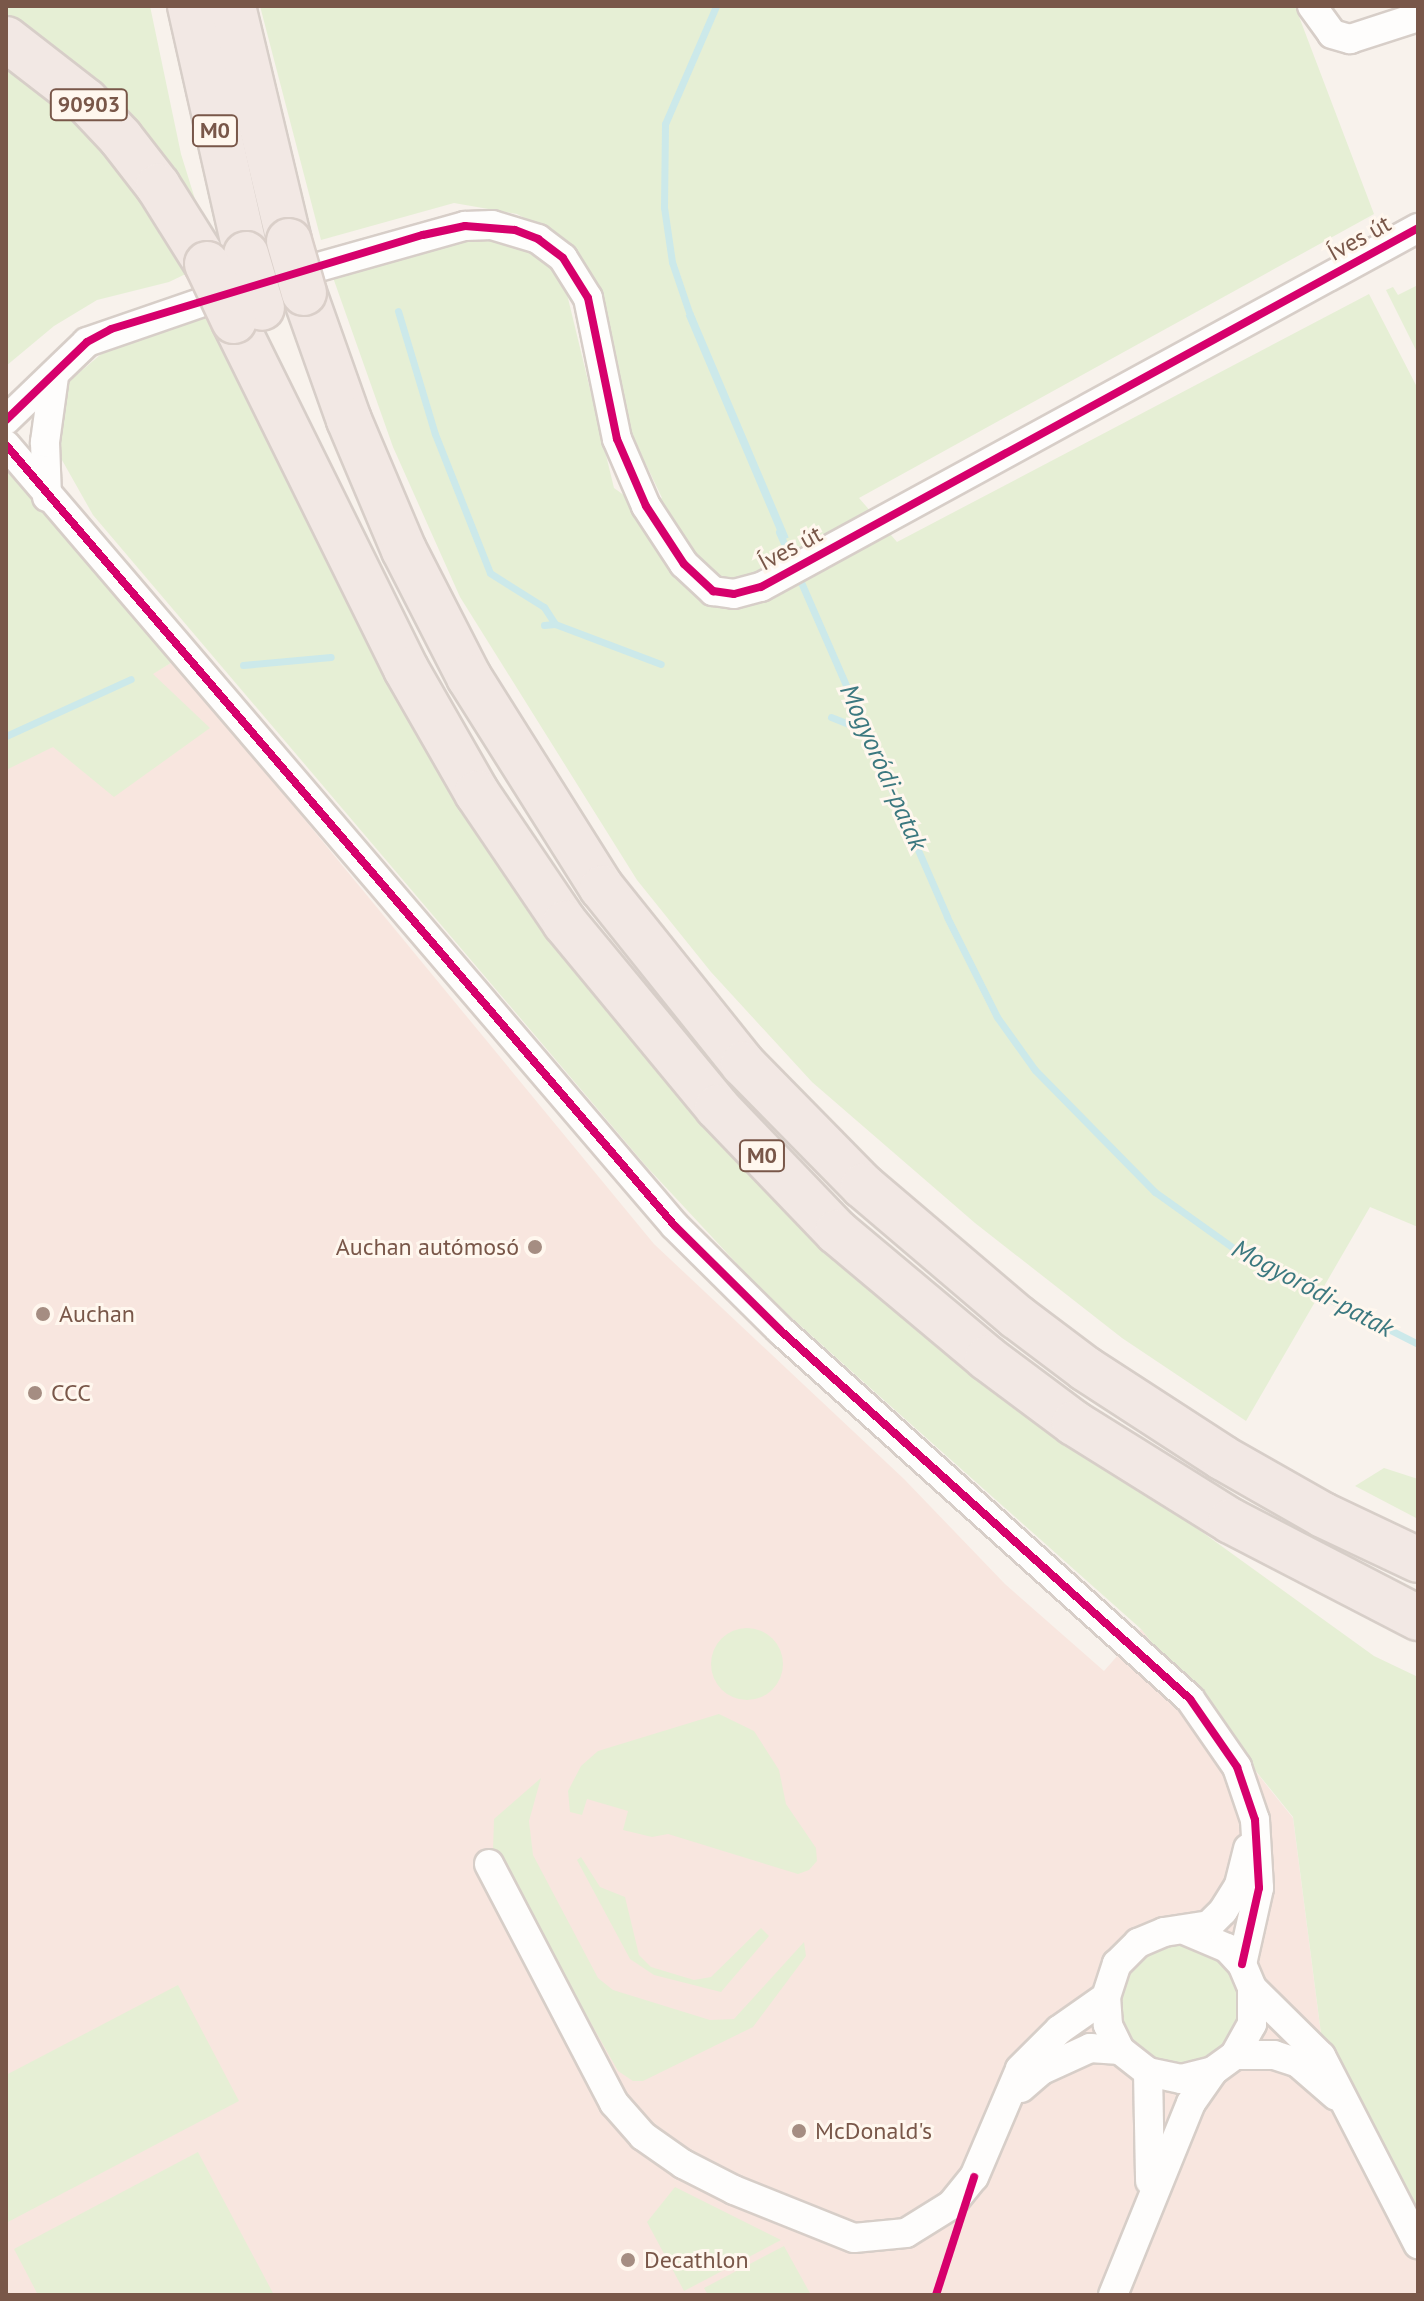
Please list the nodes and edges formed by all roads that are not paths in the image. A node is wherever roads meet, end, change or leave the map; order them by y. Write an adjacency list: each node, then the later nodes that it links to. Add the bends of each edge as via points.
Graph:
1 (190, 6): 7 (highway, M0)
2 (233, 6): 12 (highway, M0, bridge, via 304,293 398,537 476,689 602,888 743,1064 863,1186 1075,1360 1223,1458 1323,1515)
3 (1312, 6): 4 (street, via 1332,34 1350,39)
4 (1418, 17)
5 (6, 39): 7 (highway, 90903, via 86,101)
6 (1418, 228): 8 (street, Íves út, via 761,587 734,594 713,591 684,564 646,506 617,439 588,298 563,258 538,239 492,225 465,226 338,261 111,329 87,342)
7 (226, 259): 13 (highway, M0, bridge, via 320,487 406,669 477,793 600,967 786,1181 899,1286 1074,1423 1231,1521)
8 (54, 376): 9 (street, Íves út); 11 (street, via 45,442)
9 (6, 420)
10 (6, 445): 11 (street)
11 (47, 497): 14 (street, via 675,1226 780,1330 1190,1699 1237,1767)
12 (1418, 1560)
13 (1418, 1618)
14 (1255, 1820): 16 (street, via 1231,1898 1209,1925); 17 (street, via 1259,1888)
15 (489, 1864): 22 (street, via 614,2103 643,2136 683,2164 854,2238 906,2233 951,2205 974,2177)
16 (1187, 1931): 17 (street, via 1218,1942); 18 (street, via 1164,1932 1138,1943 1117,1964)
17 (1247, 1976): 20 (street, via 1252,2024); 23 (street, via 1321,2056)
18 (1106, 1997): 19 (street, via 1108,2025); 22 (street, via 1059,2030 1020,2069)
19 (1120, 2050): 21 (street); 22 (street, via 1090,2048 1042,2070)
20 (1224, 2063): 21 (street, via 1181,2079); 23 (street, via 1274,2055 1298,2063); 24 (street, via 1191,2103)
21 (1148, 2072): 24 (street, via 1153,2131)
22 (1006, 2102)
23 (1354, 2112): 25 (street)
24 (1149, 2206): 26 (street)
25 (1418, 2244)
26 (1113, 2295)

